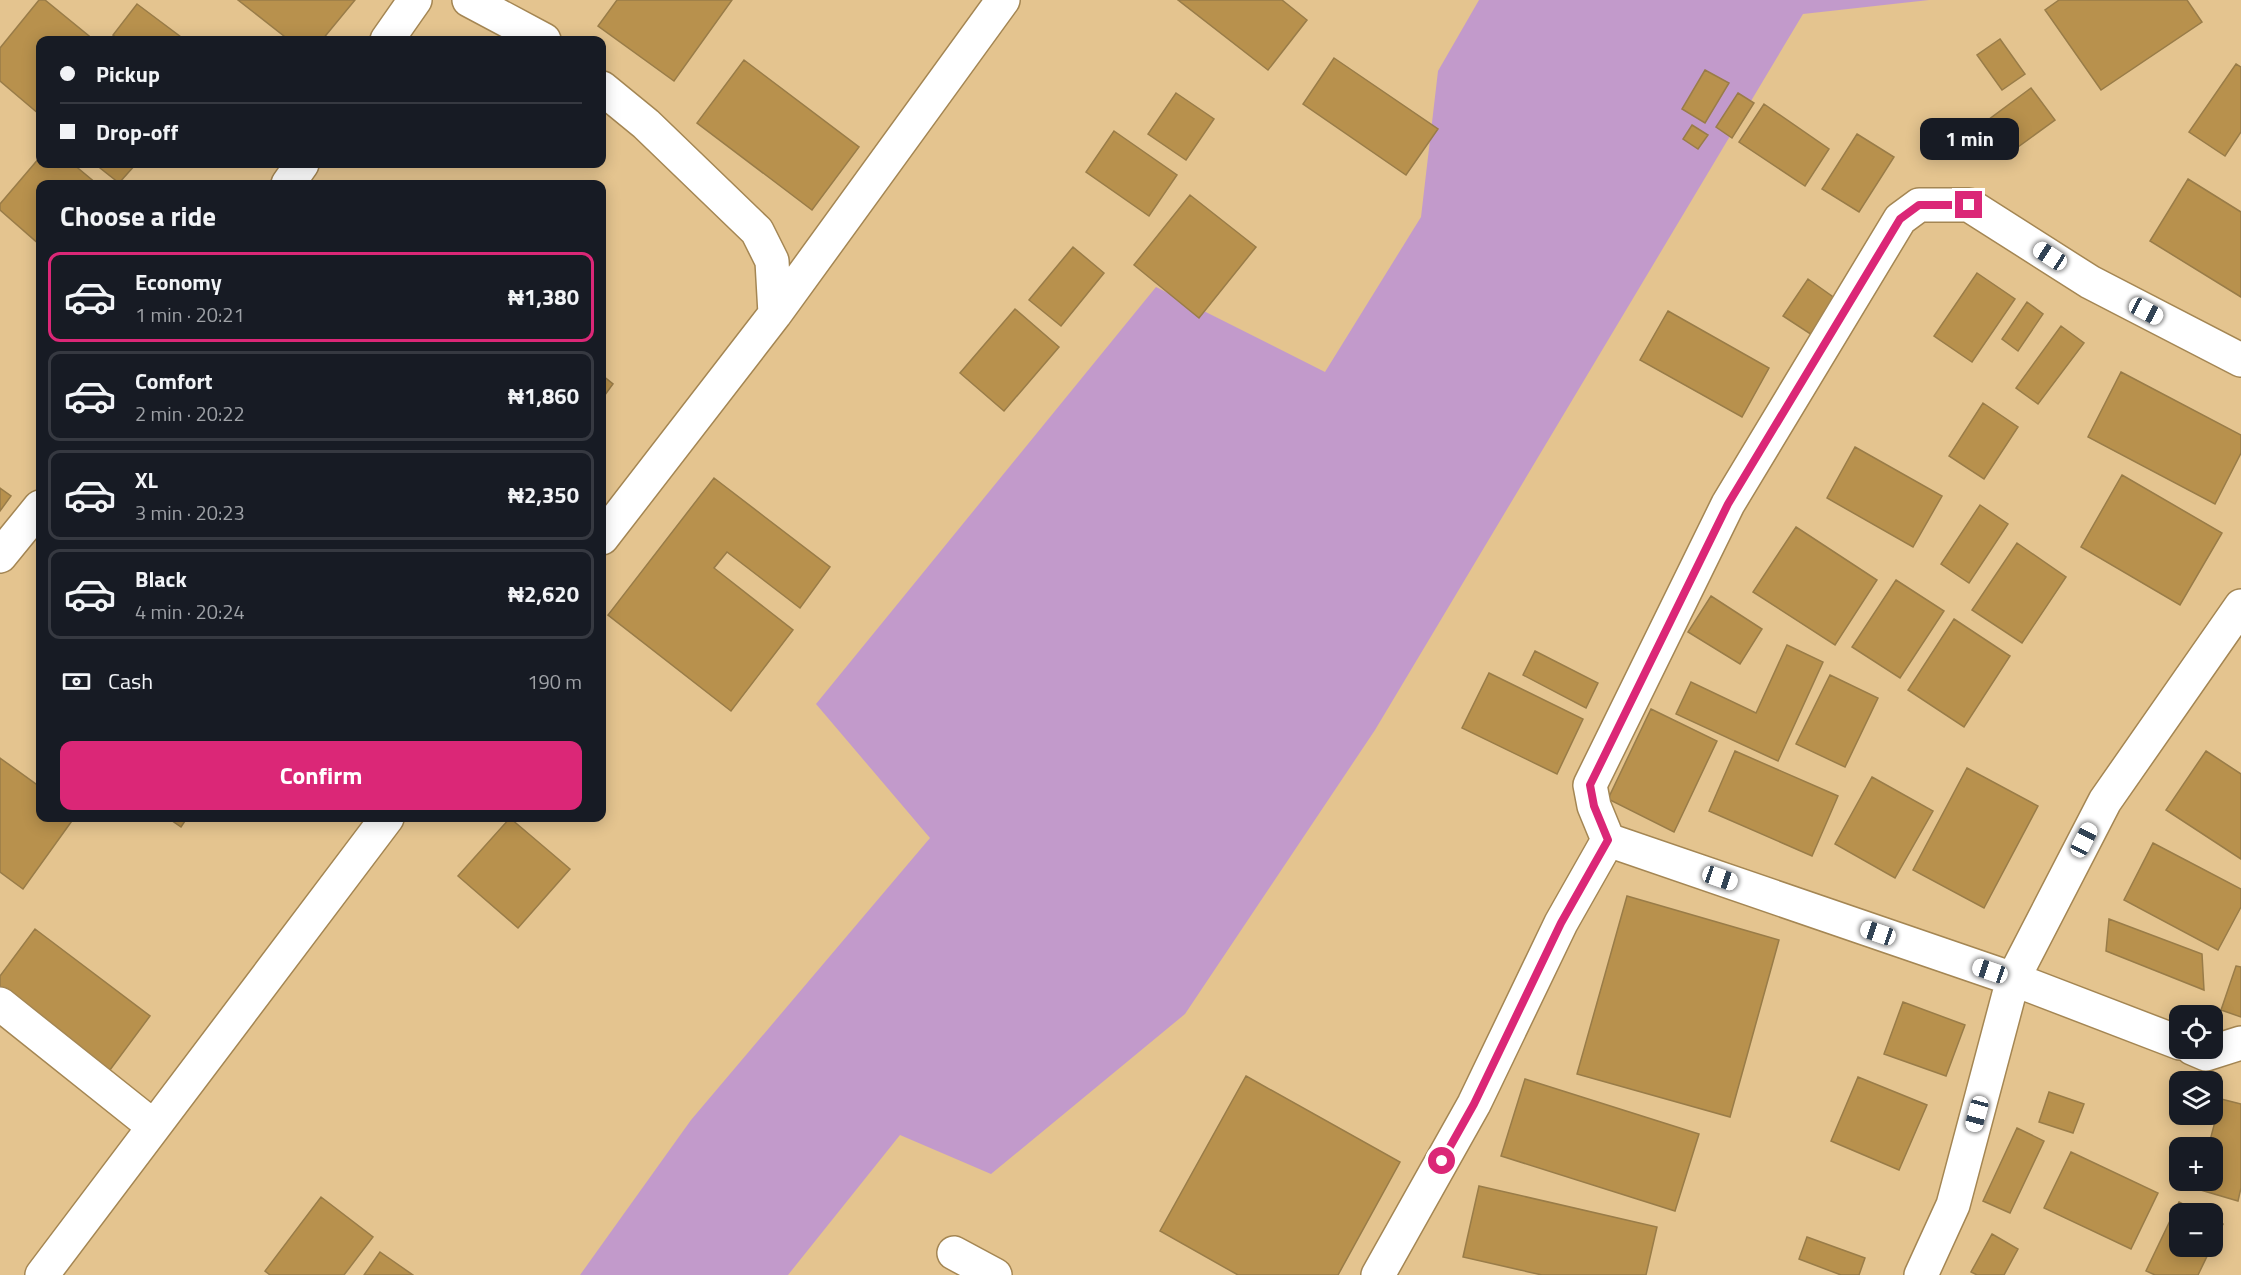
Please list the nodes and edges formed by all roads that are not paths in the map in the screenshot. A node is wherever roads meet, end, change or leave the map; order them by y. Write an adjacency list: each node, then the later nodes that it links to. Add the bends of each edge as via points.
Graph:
1 (415, 0): 4 (street)
2 (469, 0): 5 (street)
3 (1003, 0): 7 (street)
4 (390, 36)
5 (536, 36)
6 (606, 91): 7 (street, via 646,124 757,231 772,261)
7 (775, 314): 10 (street)
8 (2241, 360): 14 (street, via 2090,282 1969,205 1919,205 1900,219 1728,504 1590,785)
9 (36, 512): 11 (street)
10 (606, 533)
11 (0, 556)
12 (2241, 606): 15 (street, via 2105,801)
13 (384, 822): 20 (street)
14 (1608, 840): 15 (street); 24 (street, via 1561,923 1474,1104)
15 (2013, 979): 17 (street); 25 (street, via 1953,1205)
16 (0, 1004): 20 (street)
17 (2169, 1039)
18 (2241, 1042): 19 (street)
19 (2223, 1048)
20 (153, 1126): 22 (street)
21 (954, 1253): 23 (street)
22 (42, 1275)
23 (995, 1275)
24 (1378, 1275)
25 (1921, 1275)

